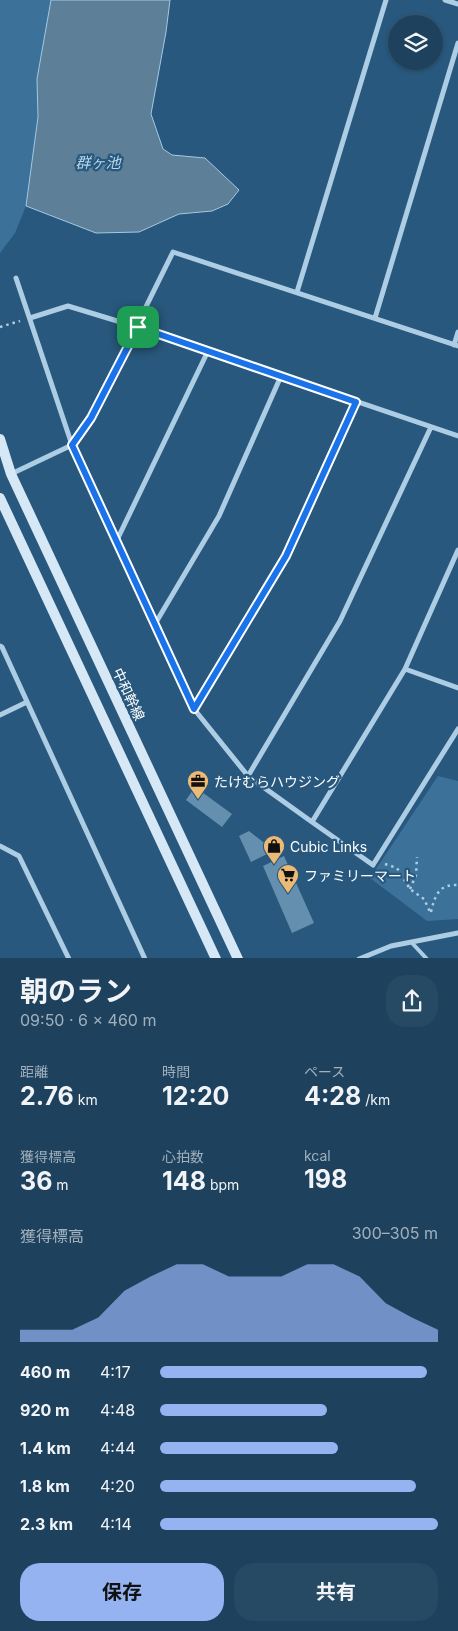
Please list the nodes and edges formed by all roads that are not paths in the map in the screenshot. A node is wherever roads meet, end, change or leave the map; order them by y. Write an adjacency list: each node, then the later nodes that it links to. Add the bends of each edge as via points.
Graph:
1 (386, 0): 6 (street)
2 (445, 0): 3 (street)
3 (458, 4)
4 (458, 43): 8 (street)
5 (16, 278): 7 (street)
6 (297, 292): 8 (street); 9 (street, via 173,252)
7 (30, 318): 9 (street, via 68,306); 18 (street)
8 (375, 318): 11 (street)
9 (138, 327): 12 (street); 18 (street, via 91,418)
10 (458, 332): 11 (street)
11 (456, 346)
12 (208, 351): 13 (street); 21 (street)
13 (281, 376): 14 (street); 23 (street, via 219,516)
14 (356, 402): 15 (street); 28 (street, via 286,556)
15 (431, 427): 16 (street); 31 (street, via 340,621)
16 (458, 436)
17 (0, 439): 19 (main road, 中和幹線)
18 (72, 445): 19 (street); 21 (street)
19 (11, 474): 39 (main road, 中和幹線)
20 (0, 498): 38 (main road)
21 (117, 540): 23 (street)
22 (458, 550): 25 (street)
23 (155, 624): 28 (street)
24 (0, 646): 27 (street)
25 (405, 668): 26 (street); 32 (street)
26 (458, 688)
27 (27, 702): 29 (street); 37 (street)
28 (194, 709): 31 (street)
29 (0, 714)
30 (458, 729): 32 (street, via 373,865)
31 (248, 776): 32 (street)
32 (312, 822)
33 (0, 846): 36 (street, via 19,856)
34 (458, 933): 35 (street)
35 (412, 943): 40 (street, via 391,946); 41 (lane)
36 (69, 958)
37 (145, 958)
38 (216, 958)
39 (238, 958)
40 (359, 958)
41 (427, 958)

